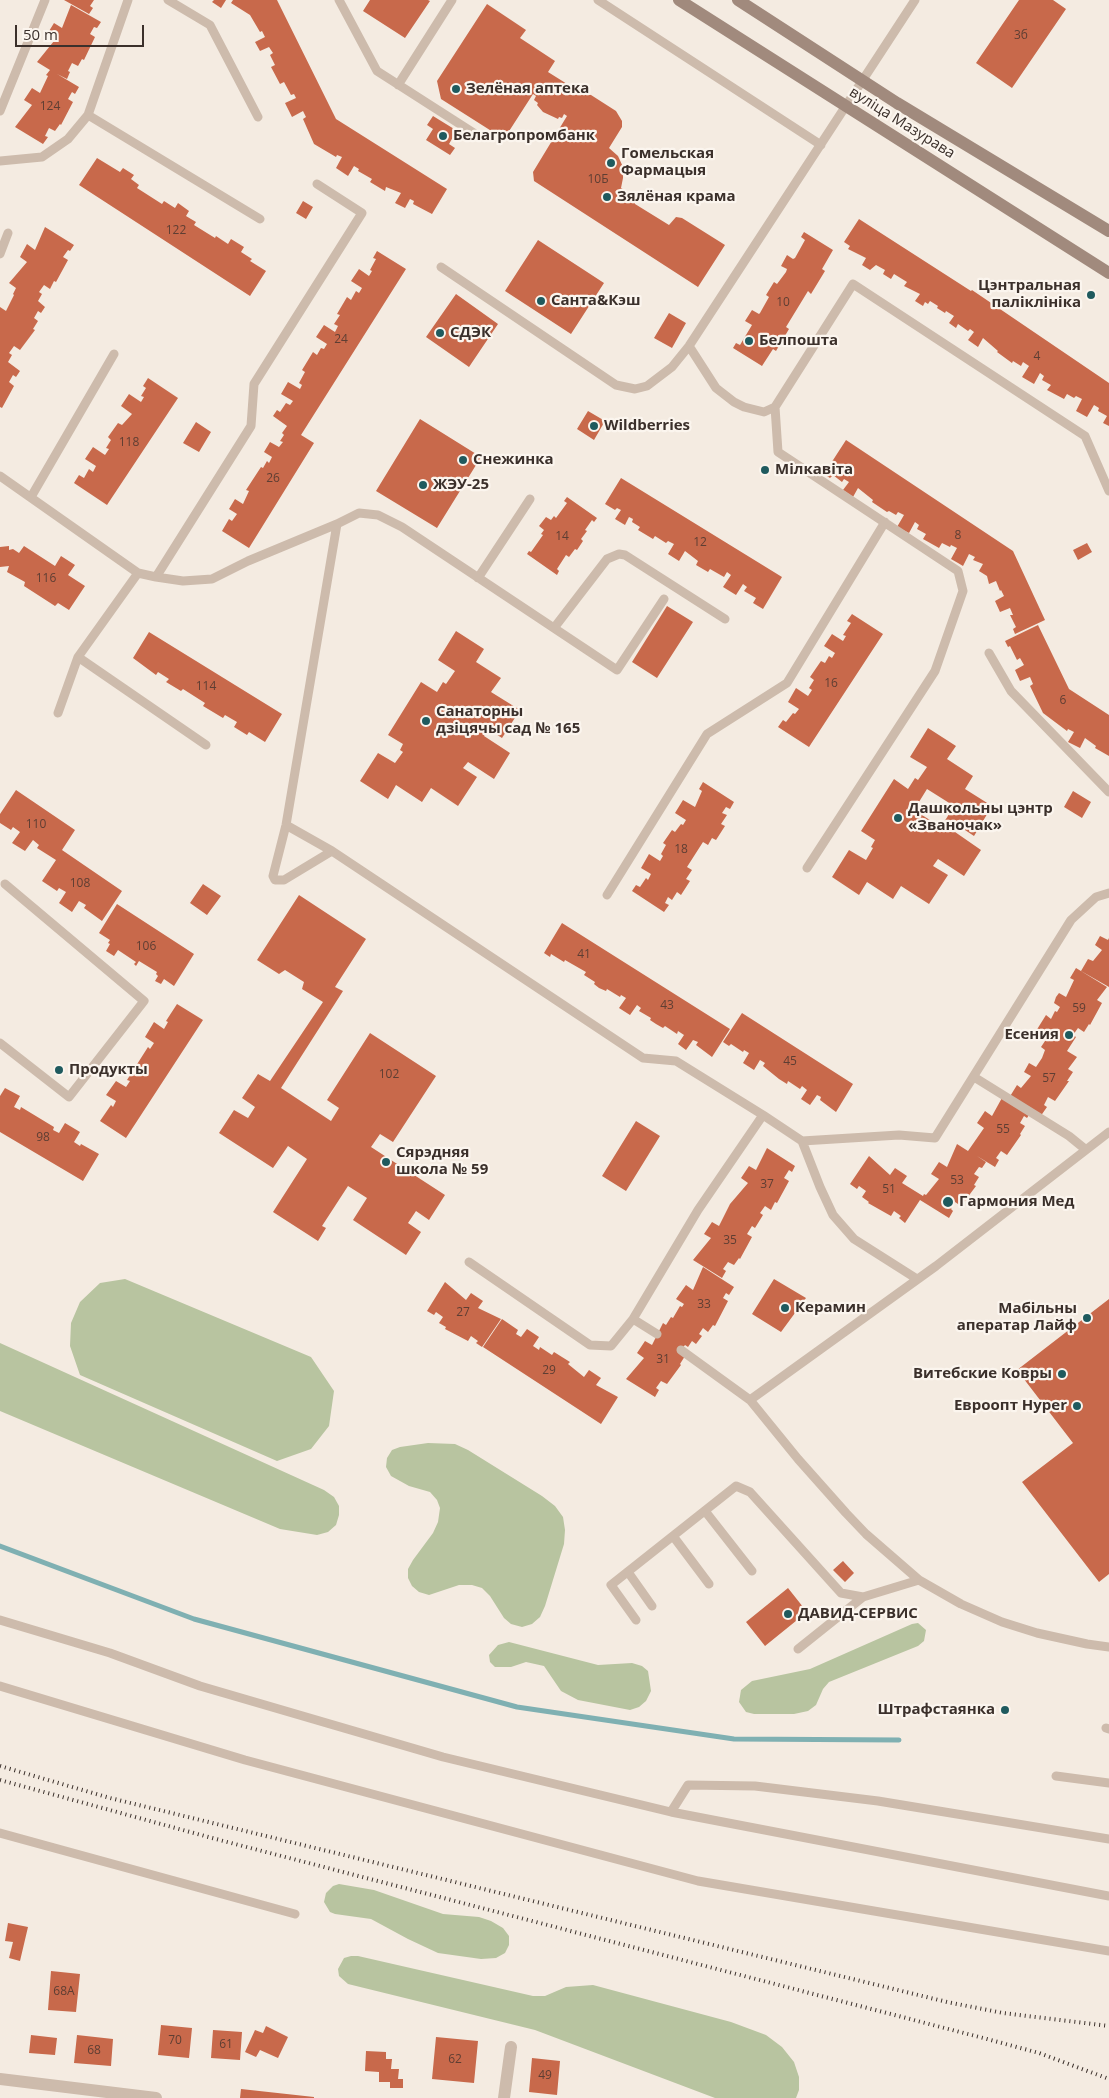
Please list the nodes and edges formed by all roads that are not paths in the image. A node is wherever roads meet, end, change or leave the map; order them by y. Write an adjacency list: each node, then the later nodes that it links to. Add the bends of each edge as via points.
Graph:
1 (45, 0): 13 (lane)
2 (128, 0): 14 (lane)
3 (168, 0): 15 (lane, via 210,25)
4 (339, 0): 11 (lane, via 377,71)
5 (452, 0): 11 (lane)
6 (598, 0): 17 (lane)
7 (678, 0): 12 (main road, вуліца Мазурава)
8 (738, 0): 10 (main road, вуліца Мазурава)
9 (915, 0): 10 (lane)
10 (863, 81): 12 (lane); 21 (main road, вуліца Мазурава)
11 (398, 85): 16 (lane)
12 (846, 107): 17 (lane); 25 (main road, вуліца Мазурава)
13 (0, 111)
14 (88, 115): 18 (lane, via 68,139 42,157); 20 (lane)
15 (258, 117)
16 (480, 138)
17 (821, 145): 26 (lane)
18 (0, 161)
19 (317, 184): 36 (lane, via 362,213 254,384 251,426)
20 (260, 219)
21 (1109, 232)
22 (8, 233): 23 (lane)
23 (0, 254)
24 (441, 267): 26 (lane, via 624,388 647,386 678,361)
25 (1109, 273)
26 (689, 346): 28 (lane, via 716,388 734,402 764,412)
27 (114, 354): 31 (lane)
28 (775, 408): 30 (lane, via 853,284 1085,436); 33 (lane, via 778,452)
29 (0, 476): 31 (lane)
30 (1109, 491)
31 (32, 497): 35 (lane)
32 (530, 500): 37 (lane)
33 (885, 522): 48 (lane, via 958,571 963,591 934,671); 51 (lane, via 787,684 707,734)
34 (338, 524): 36 (lane, via 212,579); 37 (lane, via 359,512 378,515 402,527); 46 (lane)
35 (138, 573): 36 (lane); 42 (lane)
36 (156, 578)
37 (478, 578): 40 (lane)
38 (664, 598): 40 (lane, via 618,670)
39 (725, 619): 40 (lane, via 619,554 607,559)
40 (554, 628)
41 (989, 653): 45 (lane, via 1010,691)
42 (78, 656): 43 (lane); 44 (lane)
43 (58, 712)
44 (206, 745)
45 (1109, 792)
46 (286, 825): 47 (lane); 47 (lane, via 273,871 275,880 284,880)
47 (332, 850): 54 (lane, via 643,1058 676,1061)
48 (807, 868)
49 (5, 884): 52 (lane, via 144,1001 69,1097)
50 (1109, 893): 53 (lane, via 1096,897 1071,920)
51 (607, 895)
52 (0, 1043)
53 (974, 1077): 56 (lane, via 935,1138 898,1135); 57 (lane)
54 (764, 1115): 56 (lane); 60 (lane, via 698,1210)
55 (1109, 1132): 57 (lane)
56 (802, 1141): 59 (lane, via 833,1215 854,1239)
57 (1085, 1149): 59 (lane)
58 (470, 1262): 60 (lane, via 590,1345 611,1346)
59 (916, 1279): 63 (lane)
60 (633, 1319): 61 (lane)
61 (657, 1334)
62 (681, 1350): 63 (lane)
63 (750, 1400): 68 (lane, via 846,1513)
64 (704, 1511): 65 (lane); 66 (lane); 70 (lane, via 736,1486 750,1492 841,1593)
65 (673, 1536): 67 (lane); 69 (lane)
66 (752, 1571)
67 (628, 1572): 71 (lane); 73 (lane, via 611,1584)
68 (919, 1580): 70 (lane); 74 (lane, via 1002,1622 1045,1635)
69 (709, 1584)
70 (863, 1597): 75 (lane)
71 (652, 1606)
72 (0, 1620): 79 (lane, via 110,1653 200,1686 434,1754)
73 (636, 1620)
74 (1109, 1647)
75 (798, 1649)
76 (0, 1686): 84 (lane, via 245,1760 698,1881)
77 (1056, 1776): 78 (lane)
78 (1109, 1783)
79 (670, 1812): 81 (lane, via 688,1785 755,1786 878,1801); 82 (lane)
80 (0, 1833): 83 (lane)
81 (1109, 1839)
82 (1109, 1896)
83 (295, 1914)
84 (1109, 1951)
85 (510, 2047): 88 (street)
86 (0, 2079): 87 (street)
87 (156, 2098)
88 (504, 2098)

